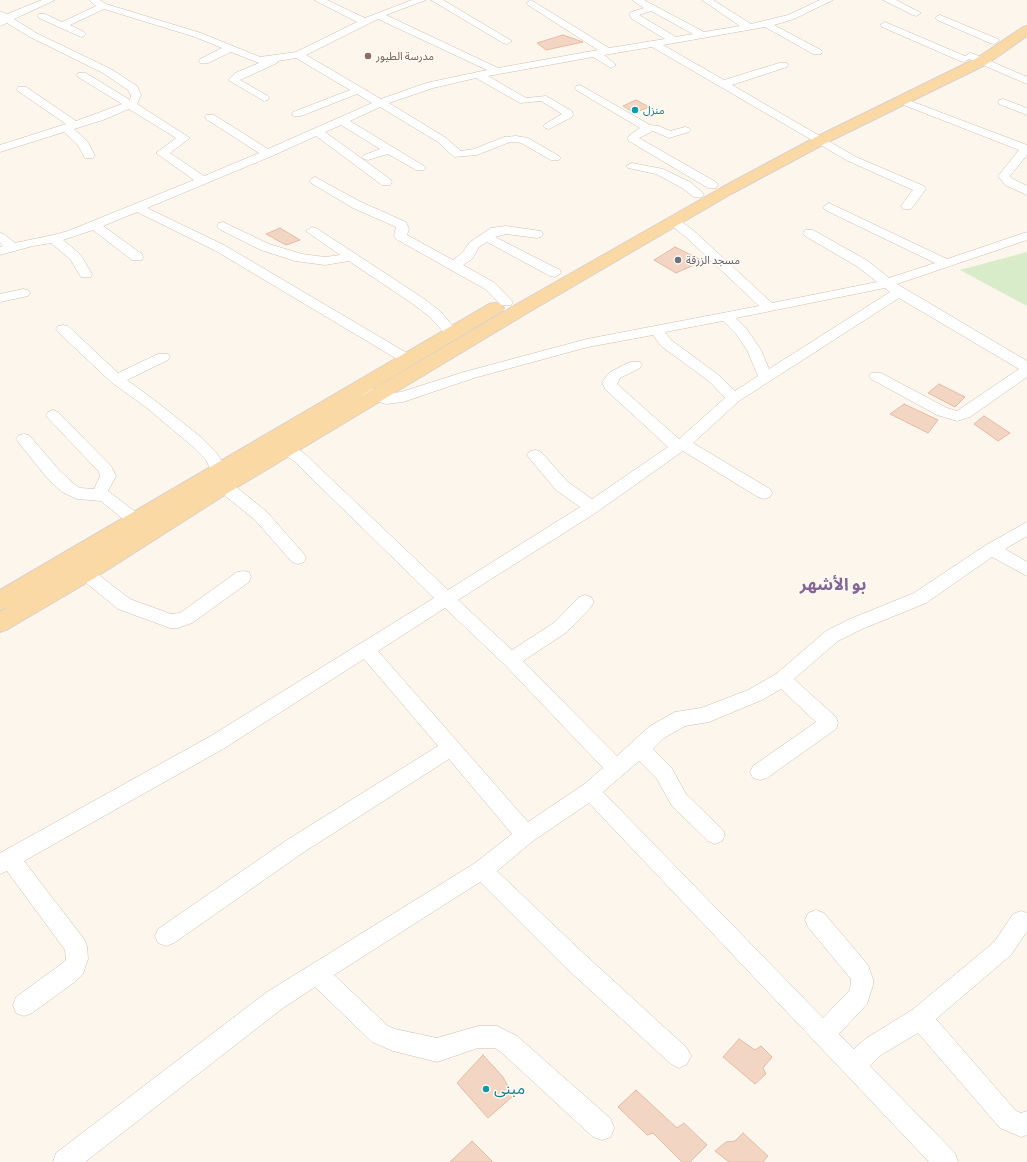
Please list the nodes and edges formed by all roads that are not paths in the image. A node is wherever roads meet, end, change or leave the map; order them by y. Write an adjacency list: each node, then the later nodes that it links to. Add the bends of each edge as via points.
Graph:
1 (50, 0): 17 (street)
2 (94, 0): 12 (street)
3 (319, 0): 20 (street)
4 (421, 0): 15 (street)
5 (436, 0): 29 (street)
6 (543, 0): 11 (street)
7 (637, 0): 13 (street)
8 (707, 0): 24 (street)
9 (824, 0): 21 (street, via 791,17)
10 (888, 0): 14 (street)
11 (528, 2): 33 (street)
12 (103, 6): 22 (street); 32 (street, via 179,29)
13 (652, 8): 26 (street); 28 (street, via 634,14 635,17)
14 (916, 13)
15 (378, 15): 20 (street); 42 (street)
16 (42, 16): 22 (street)
17 (3, 18): 54 (street, via 133,88 136,100)
18 (940, 18): 30 (street)
19 (1027, 18): 30 (main road)
20 (364, 21): 36 (street)
21 (766, 24): 24 (street); 34 (street)
22 (63, 25): 25 (street)
23 (885, 25): 38 (street)
24 (749, 27): 26 (street)
25 (81, 34)
26 (702, 35): 28 (street)
27 (1025, 35): 38 (main road)
28 (675, 40): 31 (street)
29 (507, 41)
30 (994, 41): 38 (main road)
31 (654, 44): 33 (street); 46 (street)
32 (229, 48): 37 (street, via 259,60); 39 (street)
33 (608, 52): 35 (street)
34 (817, 52)
35 (595, 54): 40 (street); 42 (street)
36 (298, 55): 37 (street); 49 (street)
37 (284, 57): 50 (street, via 239,75 233,80)
38 (972, 58): 45 (street); 51 (main road); 64 (main road)
39 (204, 61)
40 (611, 65)
41 (783, 65): 46 (street)
42 (497, 71): 44 (street)
43 (82, 75): 54 (street)
44 (478, 75): 53 (street, via 430,84); 60 (street, via 524,101 542,98 568,112 568,115)
45 (1027, 80)
46 (723, 84): 64 (street)
47 (580, 88): 61 (street, via 627,118)
48 (22, 89): 59 (street)
49 (358, 90): 53 (street); 56 (street)
50 (264, 98)
51 (900, 100): 64 (main road); 65 (street)
52 (1002, 102): 55 (street)
53 (380, 103): 58 (street); 71 (street, via 442,140 458,154 477,152 508,139 516,139 524,140)
54 (132, 104): 59 (street); 74 (street, via 184,138 162,153)
55 (1027, 112)
56 (297, 114)
57 (210, 117): 68 (street)
58 (341, 120): 63 (street); 67 (street)
59 (71, 126): 66 (street); 69 (street)
60 (549, 126)
61 (648, 128): 62 (street, via 655,128 669,135); 77 (street, via 633,139)
62 (686, 130)
63 (317, 131): 68 (street); 76 (street)
64 (815, 137): 77 (main road); 80 (street, via 852,159 920,189); 83 (main road)
65 (1026, 148): 78 (street, via 1004,176 1009,182)
66 (0, 149)
67 (390, 149): 70 (street); 73 (street)
68 (268, 154): 74 (street)
69 (89, 156)
70 (368, 157)
71 (555, 158)
72 (632, 166): 79 (street, via 660,170)
73 (420, 168)
74 (203, 181): 82 (street)
75 (315, 181): 97 (street, via 402,225 400,236)
76 (386, 182)
77 (712, 185): 79 (main road)
78 (1027, 191)
79 (698, 194): 98 (main road)
80 (907, 206)
81 (829, 207): 96 (street)
82 (138, 208): 84 (street); 110 (street, via 220,248)
83 (673, 221): 104 (street); 116 (main road)
84 (94, 225): 92 (street); 95 (street)
85 (223, 226): 94 (street, via 265,247 300,258 325,261)
86 (312, 231): 94 (street)
87 (809, 233): 100 (street, via 863,264)
88 (536, 234): 91 (street, via 506,230 495,231)
89 (1027, 236): 96 (street)
90 (0, 237): 93 (street)
91 (486, 237): 97 (street, via 474,245 467,256); 98 (street)
92 (54, 239): 93 (street); 99 (street, via 75,257)
93 (6, 249)
94 (350, 256): 108 (street, via 418,301 435,314)
95 (137, 257)
96 (946, 263): 100 (street)
97 (455, 265): 103 (street, via 490,286)
98 (555, 273): 103 (main road)
99 (86, 274)
100 (893, 287): 104 (street); 112 (street); 114 (street)
101 (23, 293): 102 (street)
102 (0, 298)
103 (506, 302): 108 (main road)
104 (769, 308): 105 (street)
105 (726, 316): 107 (street); 114 (street, via 741,331 754,350)
106 (63, 329): 115 (street)
107 (656, 329): 116 (street, via 548,352 403,397 386,399); 117 (street, via 666,343 715,379)
108 (451, 332): 110 (main road)
109 (163, 357): 115 (street)
110 (407, 358): 116 (main road)
111 (635, 365): 120 (street, via 615,375 609,382 610,386)
112 (1027, 368): 113 (street, via 964,414 957,416 942,412)
113 (876, 376)
114 (766, 377): 117 (street)
115 (116, 379): 123 (street, via 197,442 212,457)
116 (367, 391): 121 (main road); 123 (main road)
117 (734, 398): 120 (street)
118 (54, 415): 125 (street, via 106,470 108,476)
119 (24, 439): 125 (street, via 68,488 77,493)
120 (680, 446): 124 (street); 126 (street)
121 (286, 448): 123 (main road); 134 (street, via 300,458 320,480)
122 (535, 455): 126 (street, via 562,486)
123 (221, 478): 127 (main road); 130 (street, via 261,516); 132 (main road)
124 (764, 493)
125 (99, 494): 127 (street, via 110,499)
126 (592, 507): 134 (street)
127 (135, 520): 135 (main road)
128 (1027, 528): 129 (street)
129 (992, 549): 131 (street); 140 (street, via 920,598 832,636)
130 (298, 558)
131 (1027, 570)
132 (85, 573): 133 (street, via 124,604 170,621 186,618); 137 (main road)
133 (243, 577)
134 (446, 598): 138 (street); 139 (street)
135 (0, 601)
136 (585, 602): 139 (street, via 561,627)
137 (0, 623)
138 (366, 649): 141 (street); 148 (street, via 216,743)
139 (511, 660): 143 (street)
140 (782, 679): 142 (street, via 731,706 702,716 682,718 657,732); 144 (street, via 830,723)
141 (450, 748): 146 (street); 152 (street, via 297,845)
142 (640, 750): 143 (street); 147 (street, via 664,773 679,800)
143 (616, 768): 145 (street)
144 (760, 772)
145 (590, 791): 146 (street); 156 (street)
146 (526, 835): 149 (street)
147 (715, 835)
148 (5, 861): 154 (street, via 76,946 75,966)
149 (482, 870): 153 (street); 157 (street)
150 (816, 920): 156 (street, via 860,973 862,979 859,996)
151 (1021, 921): 155 (street, via 995,956)
152 (166, 936)
153 (317, 974): 160 (street, via 380,1034 393,1040 437,1050 478,1037 497,1037 509,1044); 161 (street, via 274,1000)
154 (24, 1005)
155 (920, 1018): 158 (street, via 873,1047); 159 (street, via 1008,1120 1021,1125)
156 (824, 1033): 158 (street)
157 (679, 1056)
158 (854, 1065): 162 (street)
159 (1027, 1122)
160 (602, 1128)
161 (65, 1162)
162 (946, 1162)

